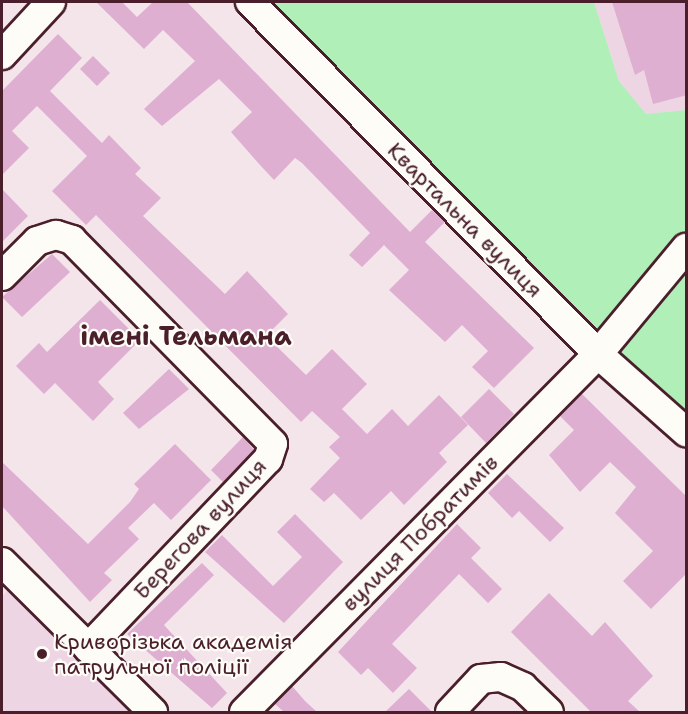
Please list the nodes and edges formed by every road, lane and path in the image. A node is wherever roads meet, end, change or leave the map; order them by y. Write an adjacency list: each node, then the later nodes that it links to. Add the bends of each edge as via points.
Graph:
1 (51, 2): 3 (street)
2 (250, 2): 6 (street, Квартальна вулиця)
3 (2, 55)
4 (687, 248): 6 (street, вулиця Побратимів)
5 (2, 276): 9 (street, Берегова вулиця, via 37,241 56,234 72,240 273,444 268,459)
6 (598, 354): 7 (street, Квартальна вулиця); 11 (street, вулиця Побратимів)
7 (687, 432)
8 (2, 562): 9 (street)
9 (88, 648): 10 (street)
10 (153, 712)
11 (244, 712)
12 (450, 712): 13 (street, via 481,680 501,677 523,687)
13 (549, 712)

